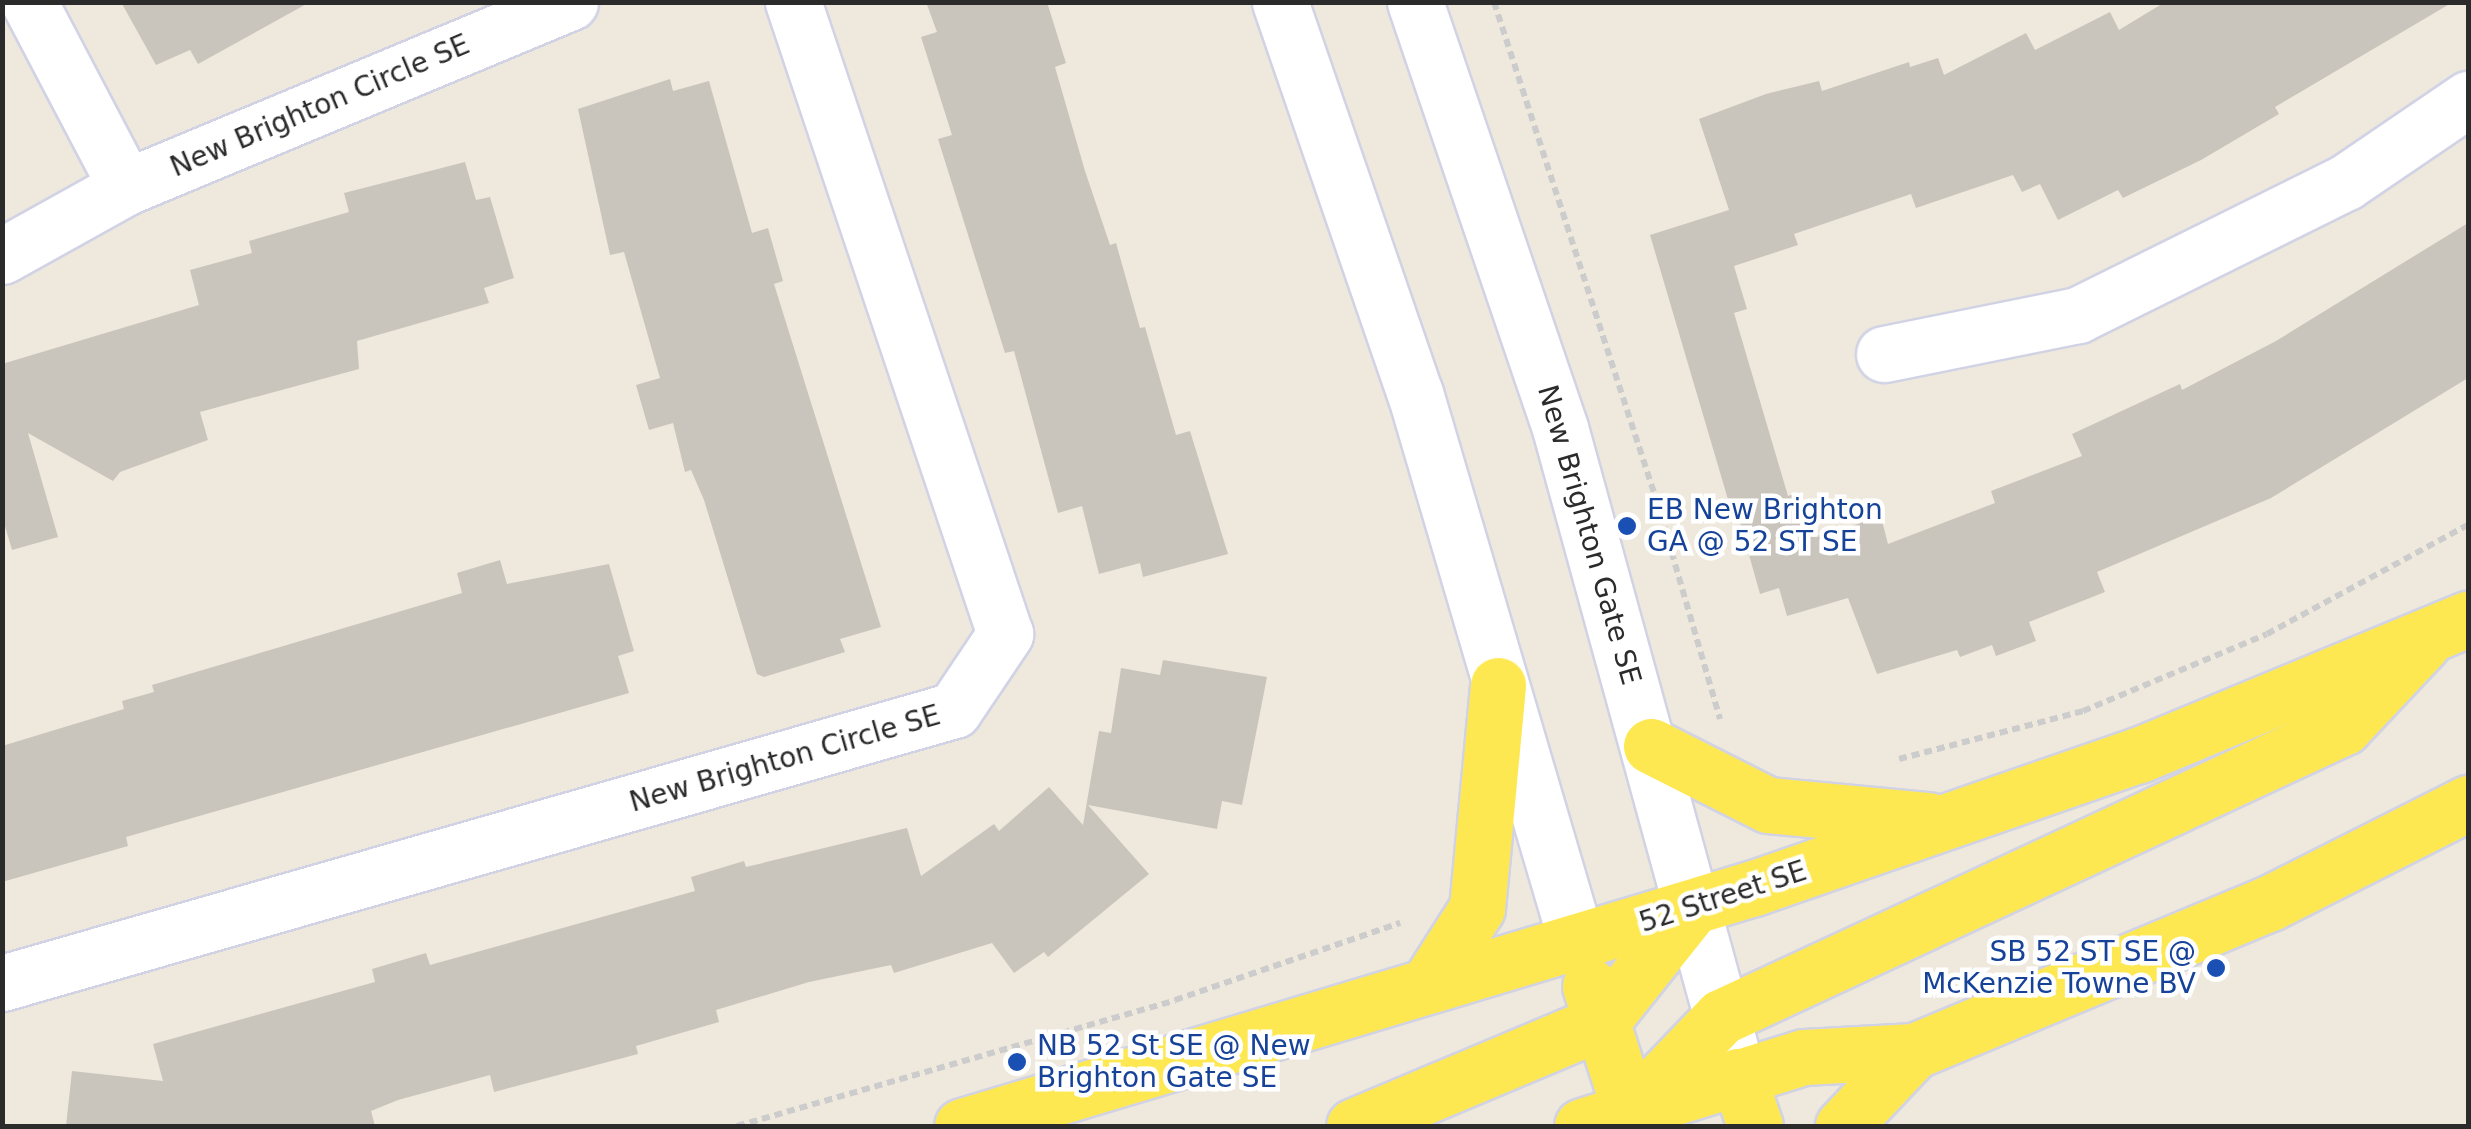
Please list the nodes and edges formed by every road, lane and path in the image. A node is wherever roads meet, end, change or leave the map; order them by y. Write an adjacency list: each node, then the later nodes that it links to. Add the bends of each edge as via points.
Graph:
1 (29, 2): 8 (street)
2 (570, 2): 8 (street, New Brighton Circle SE)
3 (794, 2): 22 (street, New Brighton Circle SE, via 1006,634 954,710)
4 (1280, 2): 13 (street, via 1415,393)
5 (1415, 2): 15 (street, New Brighton Gate SE, via 1560,428)
6 (1494, 2): 14 (path, via 1657,502)
7 (2468, 99): 10 (street, via 2346,182 2078,315)
8 (126, 187): 9 (street, New Brighton Circle SE)
9 (2, 256)
10 (1884, 354)
11 (2468, 524): 16 (path, via 2267,634 2083,711)
12 (2452, 625): 18 (main road, 52 Street SE, via 2139,755); 24 (main road, via 2344,727)
13 (1498, 685): 21 (street); 23 (main road, via 1478,908)
14 (1724, 732)
15 (1651, 746): 18 (main road, via 1768,805); 19 (street, New Brighton Gate SE)
16 (1885, 763)
17 (2468, 803): 26 (main road, via 2270,904)
18 (1950, 822): 19 (main road, 52 Street SE)
19 (1691, 909): 21 (main road, 52 Street SE); 24 (street, New Brighton Gate SE); 25 (main road)
20 (1411, 919): 29 (path, via 1175,1000)
21 (1577, 944): 23 (main road, 52 Street SE); 25 (main road)
22 (2, 983)
23 (1428, 986): 30 (main road, 52 Street SE)
24 (1721, 1016): 27 (street, New Brighton Gate SE); 28 (main road)
25 (1601, 1022): 28 (main road); 31 (main road)
26 (1914, 1051): 27 (main road, via 1804,1057); 32 (main road)
27 (1746, 1101): 28 (main road)
28 (1616, 1122)
29 (737, 1126)
30 (962, 1126)
31 (1354, 1126)
32 (1842, 1126)

